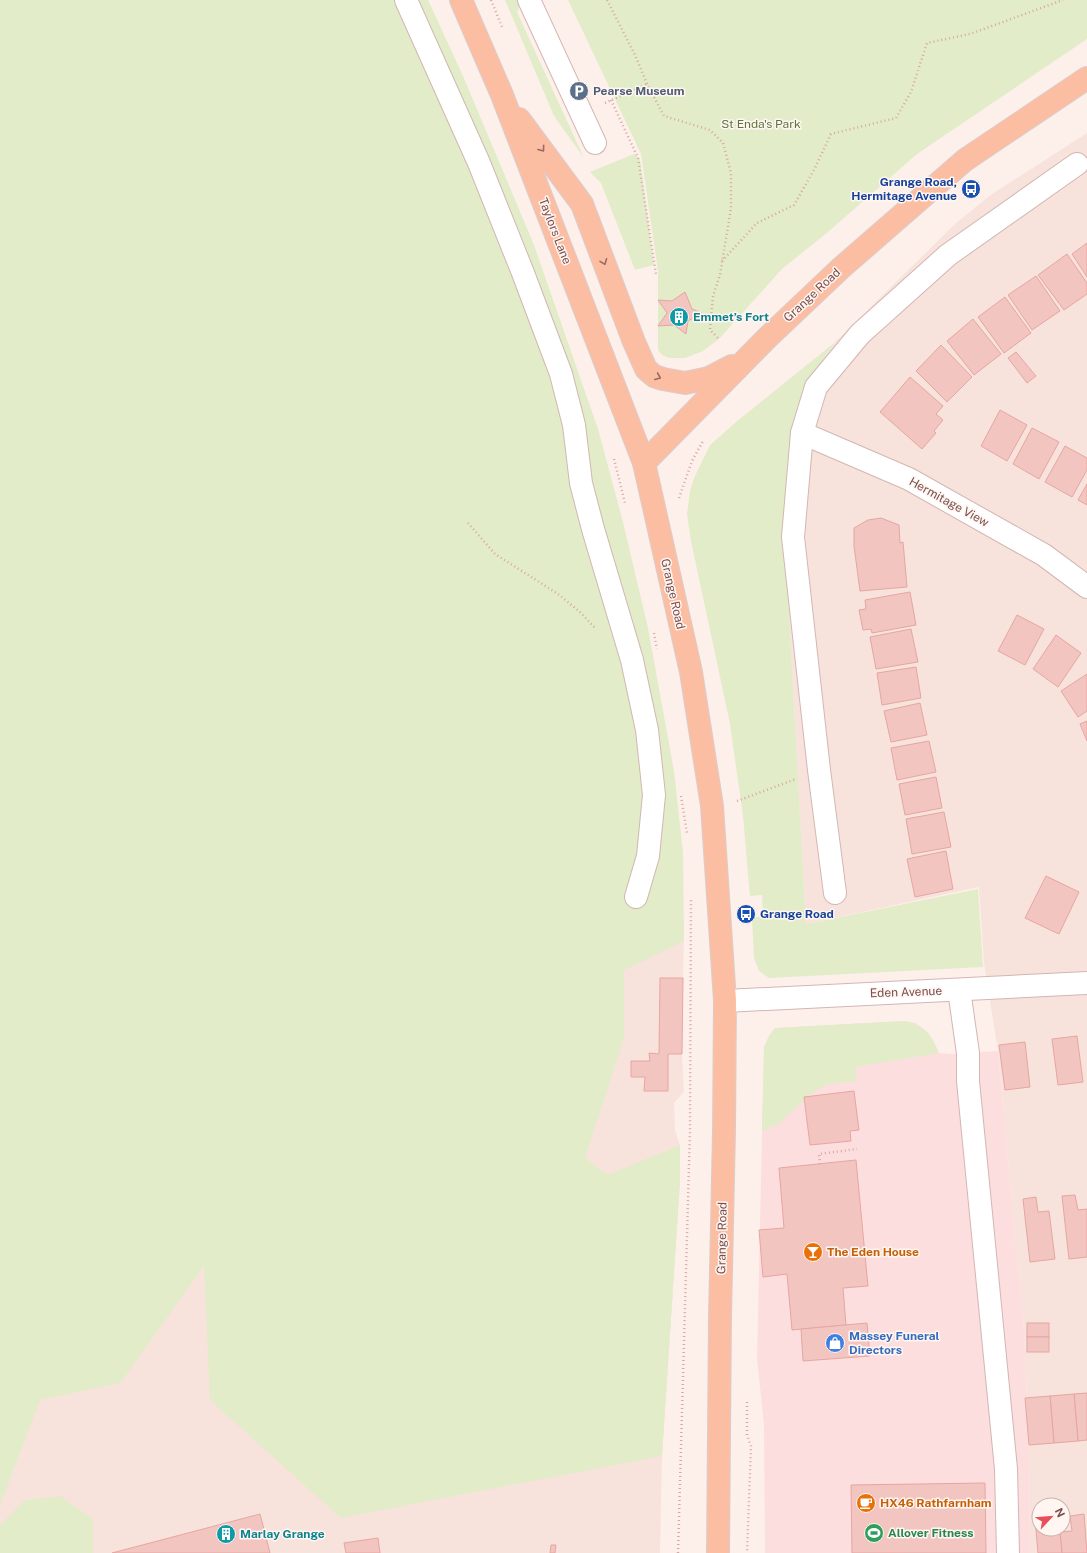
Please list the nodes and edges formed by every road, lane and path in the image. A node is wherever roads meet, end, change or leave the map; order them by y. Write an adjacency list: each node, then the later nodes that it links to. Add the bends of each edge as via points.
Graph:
1 (406, 0): 25 (street, via 479,163 561,374 574,425 581,483 632,660 646,730 654,795 648,856)
2 (462, 0): 8 (main road, Taylors Lane)
3 (529, 0): 9 (street)
4 (607, 0): 7 (path)
5 (1063, 0): 11 (path, via 970,34 927,43 910,92 896,118 831,134 794,205 757,223)
6 (1087, 78): 13 (main road, Grange Road, via 965,160 841,268)
7 (647, 84): 11 (path, via 664,116 710,130 724,143 731,173 731,208); 12 (path, via 613,99 638,158)
8 (502, 95): 13 (main road, one-way to 13, via 582,204 646,369 663,380 685,383 699,381 736,363); 17 (main road, Taylors Lane)
9 (595, 143)
10 (1077, 164): 15 (street, via 948,255 860,334 816,387)
11 (722, 261): 14 (path, via 713,296 710,330)
12 (656, 274)
13 (767, 338): 17 (main road, Grange Road)
14 (719, 340)
15 (802, 434): 20 (street, Hermitage View, via 909,479 1044,555); 22 (street, via 793,538)
16 (704, 440): 18 (path, via 692,461)
17 (644, 463): 28 (main road, Grange Road, via 691,672 712,806)
18 (679, 499)
19 (468, 523): 21 (path, via 495,554 558,594)
20 (1087, 587)
21 (599, 632)
22 (818, 770): 23 (path); 24 (street)
23 (731, 803)
24 (835, 893)
25 (636, 897)
26 (1087, 983): 27 (street, Eden Avenue)
27 (959, 990): 28 (street, Eden Avenue); 34 (street, via 968,1053 968,1081 1006,1469)
28 (725, 1001): 32 (main road, Grange Road)
29 (857, 1149): 30 (path, via 819,1154)
30 (820, 1164)
31 (747, 1395): 33 (path, via 747,1435 750,1446)
32 (718, 1553)
33 (747, 1553)
34 (1008, 1553)

